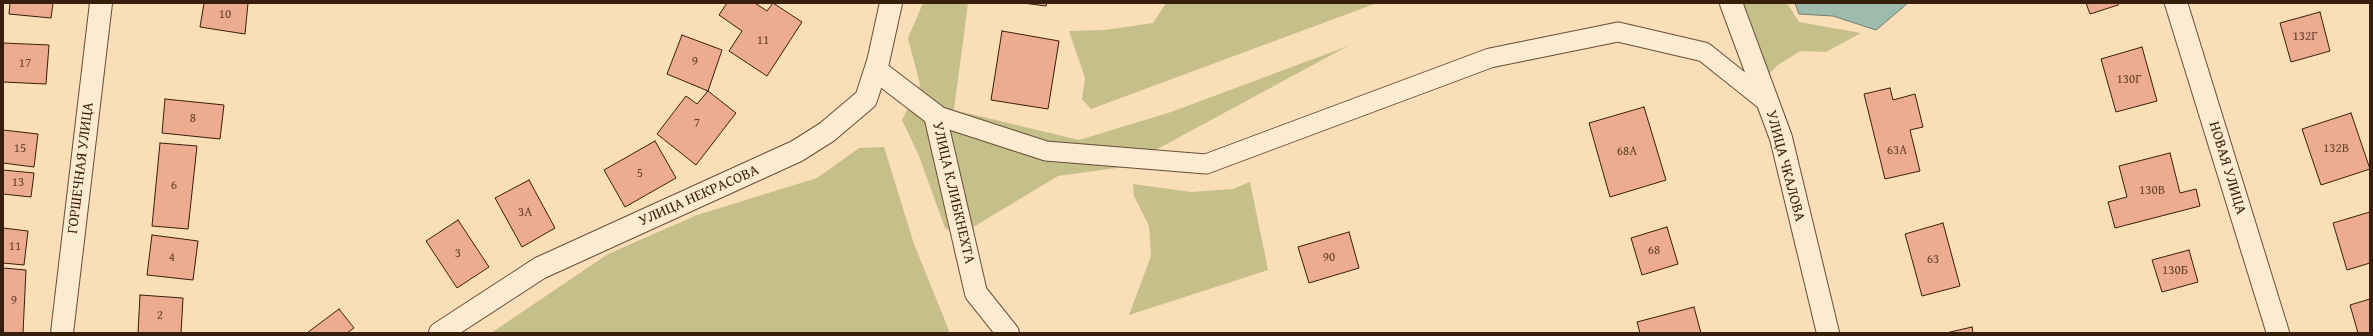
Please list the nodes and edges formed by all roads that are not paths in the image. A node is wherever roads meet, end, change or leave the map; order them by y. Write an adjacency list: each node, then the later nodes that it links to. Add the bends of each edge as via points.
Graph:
1 (101, 3): 8 (street, ГОРШЕЧНАЯ УЛИЦА)
2 (891, 3): 5 (street, УЛИЦА НЕКРАСОВА)
3 (1731, 3): 6 (street, УЛИЦА ЧКАЛОВА)
4 (2176, 3): 12 (street, НОВАЯ УЛИЦА)
5 (876, 70): 7 (street, УЛИЦА К.ЛИБКНЕХТА); 9 (street, УЛИЦА НЕКРАСОВА, via 866,99 827,132 797,151 540,268)
6 (1768, 104): 7 (lane, via 1704,52 1618,32 1490,58 1206,164 1046,151); 11 (street, УЛИЦА ЧКАЛОВА, via 1781,138)
7 (935, 115): 10 (street, УЛИЦА К.ЛИБКНЕХТА, via 976,293)
8 (62, 333)
9 (440, 333)
10 (1008, 333)
11 (1828, 333)
12 (2278, 333)

